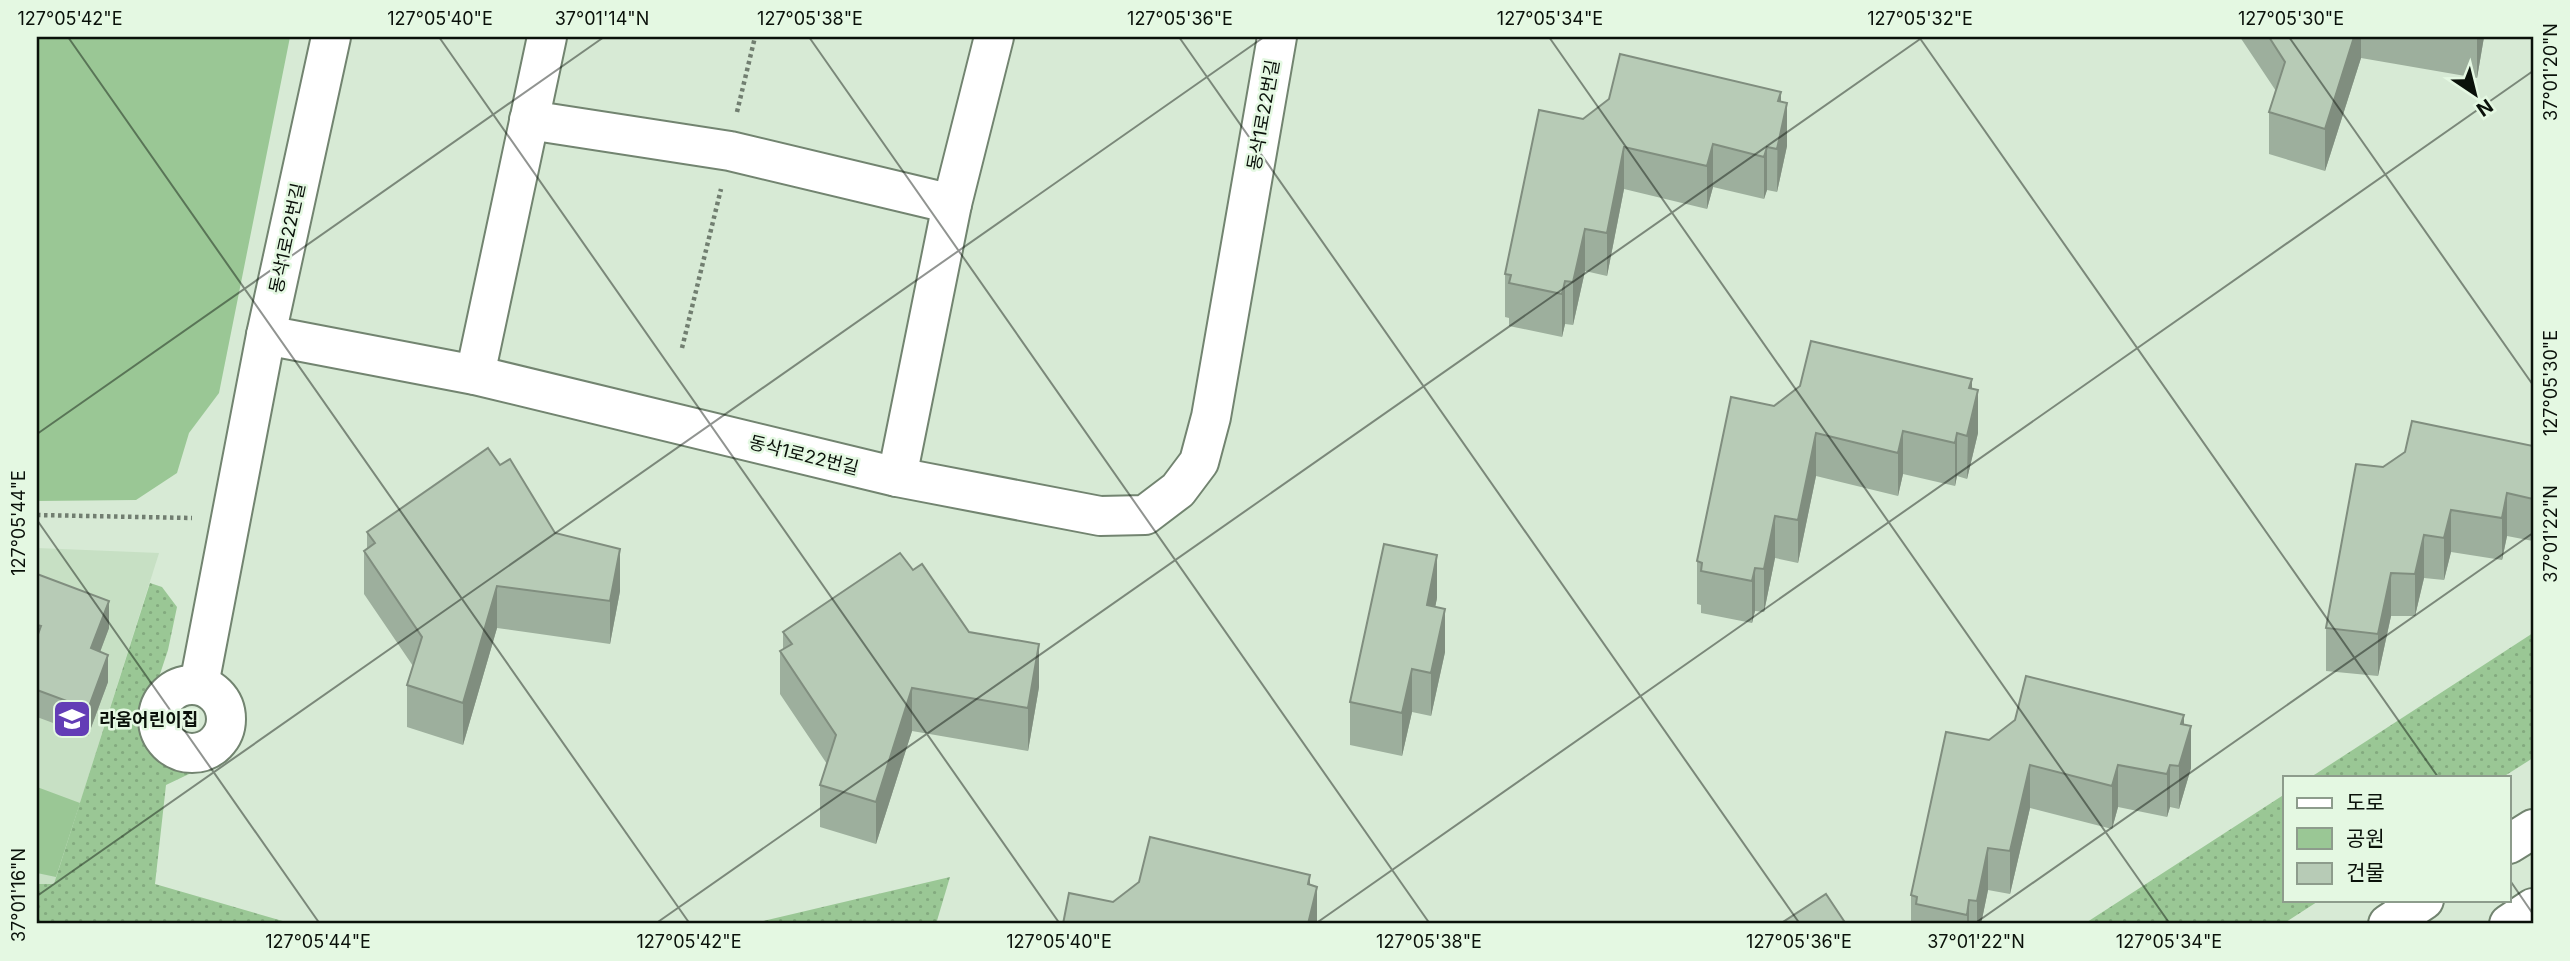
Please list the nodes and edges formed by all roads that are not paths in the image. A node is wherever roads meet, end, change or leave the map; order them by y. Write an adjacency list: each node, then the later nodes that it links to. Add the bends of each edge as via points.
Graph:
1 (331, 37): 7 (main road, 동삭1로22번길)
2 (547, 37): 5 (main road)
3 (994, 37): 6 (main road)
4 (1277, 37): 9 (main road, 동삭1로22번길, via 1211,417 1199,462 1178,490 1145,515 1100,516)
5 (529, 120): 6 (main road, via 730,151); 8 (main road)
6 (952, 204): 9 (main road)
7 (266, 335): 8 (main road, 동삭1로22번길); 10 (main road)
8 (475, 375): 9 (main road, 동삭1로22번길)
9 (897, 477)
10 (200, 685)
11 (2533, 829): 12 (main road)
12 (2510, 844)
13 (2421, 902): 15 (main road)
14 (2533, 908): 16 (main road)
15 (2388, 924)
16 (2509, 924)

